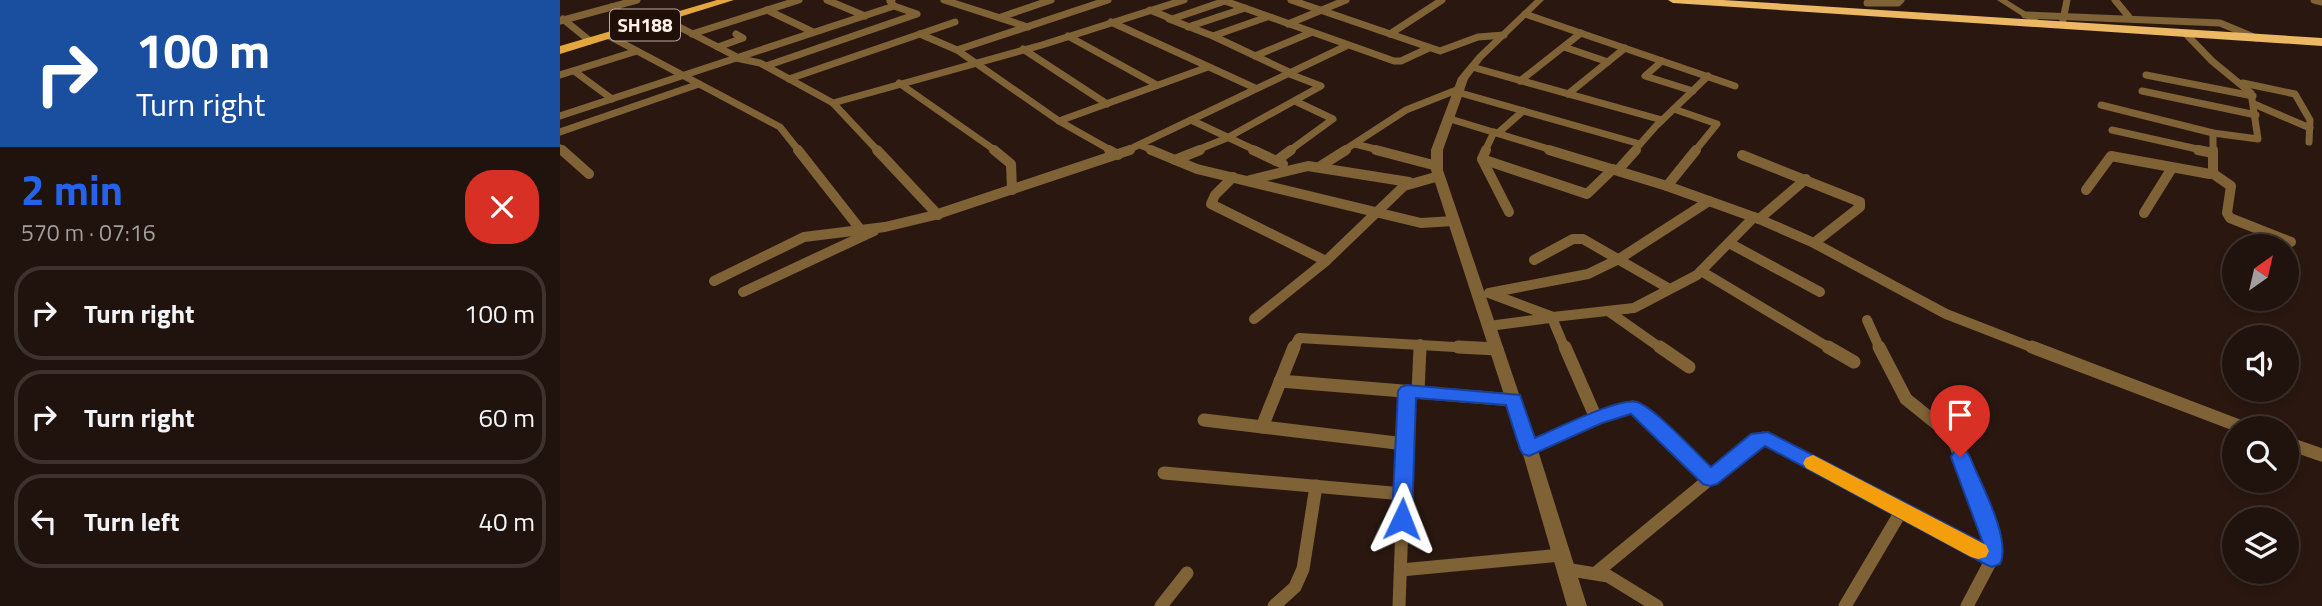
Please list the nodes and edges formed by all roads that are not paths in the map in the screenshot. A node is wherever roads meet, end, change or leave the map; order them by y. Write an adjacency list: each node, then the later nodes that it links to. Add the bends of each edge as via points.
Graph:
1 (637, 0): 26 (street)
2 (729, 0): 39 (main road, SH188)
3 (799, 0): 28 (street)
4 (827, 0): 34 (street)
5 (944, 0): 24 (street)
6 (962, 0): 24 (street)
7 (1051, 0): 37 (street)
8 (1108, 0): 48 (street)
9 (1185, 0): 29 (street)
10 (1224, 0): 27 (street); 40 (street)
11 (1291, 0): 30 (street)
12 (1346, 0): 30 (street)
13 (1442, 0): 56 (street)
14 (1540, 0): 32 (street)
15 (1673, 0): 25 (highway)
16 (1900, 0): 21 (street)
17 (2001, 0): 33 (street)
18 (2067, 0): 41 (street)
19 (2115, 0): 36 (street)
20 (2314, 0): 23 (street)
21 (1866, 1): 31 (street)
22 (892, 2): 34 (street); 46 (street, via 918,14)
23 (2322, 2)
24 (954, 3): 37 (street)
25 (1795, 4): 31 (highway)
26 (612, 7): 38 (street); 47 (street)
27 (1245, 8): 35 (street); 49 (street)
28 (767, 10): 50 (street); 53 (street)
29 (1150, 10): 40 (street); 43 (street)
30 (1324, 11): 44 (street); 56 (street)
31 (1882, 14): 45 (highway)
32 (1525, 15): 52 (street); 58 (street)
33 (2025, 15): 41 (street); 45 (street)
34 (865, 16): 50 (street)
35 (1267, 17): 44 (street); 61 (street)
36 (2129, 17): 41 (street); 63 (street, via 2223,23)
37 (1000, 18): 48 (street)
38 (561, 19): 64 (street)
39 (664, 19): 47 (main road, SH188); 53 (street)
40 (1169, 19): 49 (street)
41 (2063, 21): 45 (highway); 57 (highway)
42 (955, 22): 55 (street)
43 (1111, 22): 60 (street); 82 (street)
44 (1288, 24): 51 (street)
45 (2042, 24)
46 (887, 25): 62 (street); 65 (street)
47 (641, 26): 59 (main road, SH188)
48 (1029, 27): 74 (street)
49 (1188, 27): 61 (street)
50 (817, 31): 65 (street); 77 (street)
51 (1310, 33): 67 (street); 76 (street)
52 (1581, 33): 69 (street); 71 (street)
53 (692, 34): 68 (street)
54 (736, 34): 68 (street, via 743,38)
55 (920, 34): 62 (street); 74 (street)
56 (1390, 34): 70 (street)
57 (2186, 34): 63 (highway); 93 (street)
58 (1504, 35): 70 (street, via 1474,38 1446,51); 83 (street)
59 (609, 36): 64 (main road, SH188); 75 (street)
60 (1068, 36): 72 (street); 95 (street)
61 (1213, 36): 76 (street)
62 (909, 38): 90 (street)
63 (2256, 38): 66 (highway)
64 (590, 41): 73 (main road, SH188)
65 (839, 41): 81 (street)
66 (2322, 42)
67 (1346, 46): 70 (street, via 1396,62); 85 (street)
68 (718, 47): 77 (street)
69 (1564, 47): 80 (street); 91 (street)
70 (1429, 48)
71 (1625, 48): 78 (street); 80 (street)
72 (1023, 49): 79 (street); 106 (street)
73 (560, 50)
74 (957, 50): 79 (street)
75 (637, 51): 84 (street); 87 (street)
76 (1255, 56): 85 (street)
77 (735, 57): 81 (street); 87 (street)
78 (1662, 61): 89 (street); 99 (street, via 1645,75)
79 (973, 62): 92 (street); 115 (street)
80 (1608, 62): 101 (street)
81 (766, 66): 90 (street)
82 (1208, 66): 95 (street); 97 (street)
83 (1472, 67): 91 (street); 98 (street)
84 (574, 71): 86 (street); 102 (street)
85 (1288, 73): 97 (street); 104 (street, via 1321,86)
86 (560, 75)
87 (682, 75): 94 (street); 102 (street)
88 (2146, 75): 103 (street)
89 (1708, 76): 96 (street); 99 (street)
90 (789, 79): 105 (street)
91 (1520, 81): 101 (street)
92 (899, 83): 105 (street); 145 (street, via 1007,159)
93 (2240, 83): 103 (street); 116 (street, via 2295,94)
94 (699, 84): 118 (street); 155 (street, via 780,127)
95 (1157, 85): 106 (street)
96 (1735, 86)
97 (1255, 88): 113 (street)
98 (1458, 90): 109 (street); 112 (street); 123 (street, via 1406,110)
99 (1693, 91): 108 (street)
100 (2142, 91): 111 (street)
101 (1568, 94): 114 (street)
102 (612, 99): 110 (street)
103 (2253, 100): 111 (street); 116 (street)
104 (1295, 101): 121 (street); 132 (street, via 1333,119)
105 (832, 103): 151 (street)
106 (1107, 104): 115 (street)
107 (2101, 105): 120 (street)
108 (1674, 109): 114 (street); 144 (street, via 1717,124)
109 (1523, 111): 119 (street); 124 (street)
110 (560, 116)
111 (2256, 116): 120 (street, via 2259,139)
112 (1447, 118): 119 (street); 137 (street, via 1437,150)
113 (1191, 120): 121 (street); 125 (street)
114 (1662, 120): 124 (street)
115 (1059, 121): 128 (street)
116 (2310, 128): 122 (street)
117 (2112, 130): 127 (street)
118 (560, 132)
119 (1496, 133): 130 (street); 136 (street)
120 (2213, 133): 127 (street)
121 (1227, 138): 131 (street); 132 (street)
122 (2309, 142)
123 (1354, 144): 133 (street); 137 (street)
124 (1640, 144): 136 (street)
125 (1140, 145): 128 (street); 131 (street)
126 (560, 148): 139 (street)
127 (2213, 153): 138 (street)
128 (1118, 155): 145 (street)
129 (1742, 155): 141 (street)
130 (1482, 159): 136 (street, via 1587,194); 149 (street)
131 (1175, 160): 140 (street)
132 (1276, 161): 134 (street)
133 (1319, 167): 134 (street); 143 (street)
134 (1292, 168): 142 (street)
135 (2172, 168): 138 (street); 146 (street, via 2111,156); 150 (street)
136 (1615, 170): 144 (street)
137 (1438, 171): 143 (street); 153 (street)
138 (2213, 173): 156 (street, via 2231,186 2230,218)
139 (589, 174)
140 (1233, 177): 142 (street); 161 (street, via 1211,204)
141 (1806, 179): 152 (street); 158 (street, via 1861,204)
142 (1247, 181): 148 (street)
143 (1409, 182): 148 (street)
144 (1667, 186): 147 (street)
145 (1012, 190): 151 (street)
146 (2086, 190)
147 (1709, 201): 152 (street); 159 (street)
148 (1376, 212): 153 (street, via 1421,223); 161 (street)
149 (1509, 212)
150 (2144, 213)
151 (938, 215): 154 (street)
152 (1757, 218): 157 (street); 158 (street)
153 (1453, 222): 167 (street)
154 (884, 227): 155 (street); 165 (street)
155 (860, 229): 163 (street, via 804,237)
156 (2271, 234)
157 (1729, 243): 162 (street); 166 (street)
158 (1814, 243): 181 (street, via 1946,314)
159 (1619, 259): 160 (street, via 1579,238); 164 (street); 167 (street, via 1585,275)
160 (1534, 260)
161 (1326, 261): 170 (street)
162 (1701, 271): 164 (street); 175 (street)
163 (715, 281)
164 (1668, 288): 168 (street, via 1634,308)
165 (743, 292)
166 (1820, 292)
167 (1484, 294): 169 (street); 172 (street)
168 (1608, 311): 169 (street); 176 (street)
169 (1554, 318): 172 (street); 180 (street)
170 (1254, 319)
171 (1867, 320): 193 (street, via 1902,394 1952,436 1993,541)
172 (1489, 326): 174 (street)
173 (1420, 344): 174 (street); 177 (street, via 1305,337 1296,341); 178 (street)
174 (1497, 349): 179 (street)
175 (1854, 362)
176 (1689, 367)
177 (1280, 381): 178 (street); 183 (street)
178 (1412, 391): 179 (street); 184 (street)
179 (1513, 400): 186 (street)
180 (1596, 418): 186 (street); 189 (street, via 1629,407 1637,409)
181 (2222, 419)
182 (1204, 420): 183 (street)
183 (1262, 427): 184 (street)
184 (1405, 444): 191 (street)
185 (2299, 447): 187 (street)
186 (1529, 449): 194 (street)
187 (2322, 455)
188 (1164, 473): 190 (street)
189 (1710, 478): 192 (street, via 1763,438); 196 (street)
190 (1316, 486): 191 (street); 199 (street, via 1300,579)
191 (1403, 494): 195 (street)
192 (1902, 510): 193 (street); 203 (street)
193 (1992, 558): 204 (street)
194 (1563, 562): 195 (street); 196 (street); 201 (street)
195 (1401, 569): 200 (street)
196 (1597, 572): 202 (street)
197 (1187, 573): 198 (street)
198 (1161, 606)
199 (1274, 606)
200 (1399, 606)
201 (1577, 606)
202 (1657, 606)
203 (1845, 606)
204 (1966, 606)

